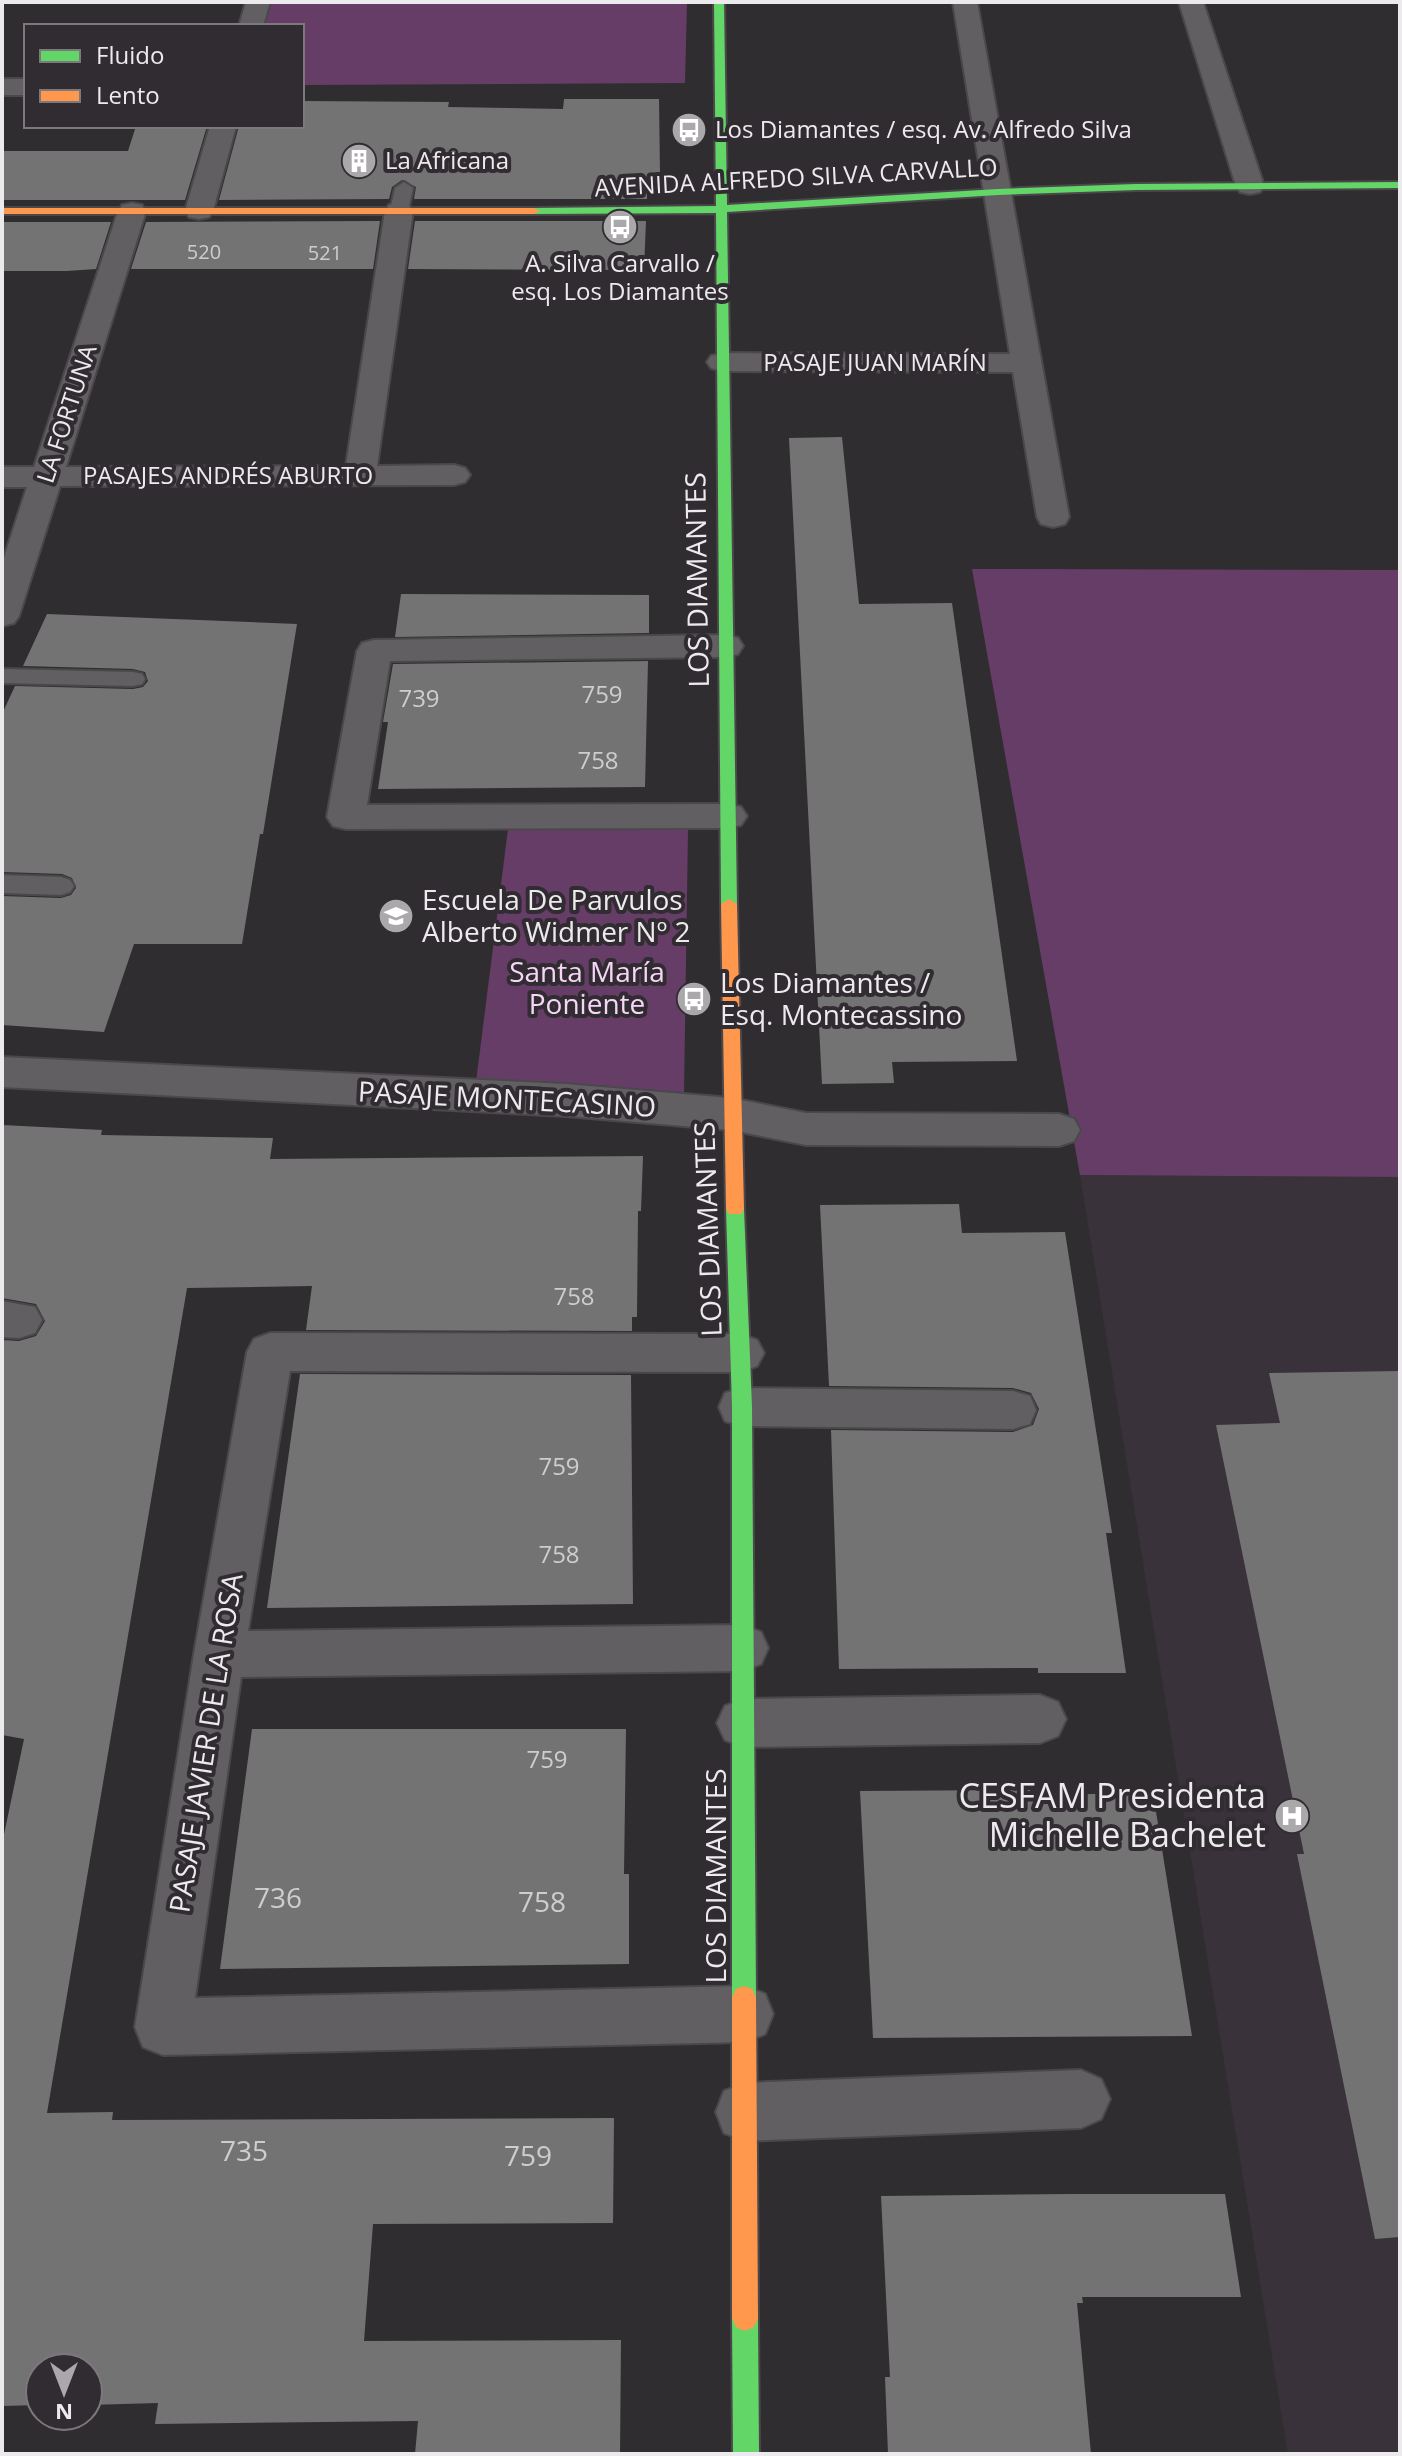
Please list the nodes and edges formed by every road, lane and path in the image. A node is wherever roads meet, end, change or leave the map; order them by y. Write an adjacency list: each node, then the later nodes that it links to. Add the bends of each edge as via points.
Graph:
1 (258, 2): 5 (street)
2 (719, 2): 13 (street, LOS DIAMANTES)
3 (965, 2): 11 (street)
4 (1191, 2): 10 (street)
5 (252, 24)
6 (2, 87): 7 (street)
7 (24, 87)
8 (222, 128): 16 (street)
9 (1400, 185): 10 (street, AVENIDA ALFREDO SILVA CARVALLO)
10 (1250, 186): 11 (street, AVENIDA ALFREDO SILVA CARVALLO)
11 (998, 192): 13 (street, AVENIDA ALFREDO SILVA CARVALLO); 18 (street)
12 (402, 200): 13 (street, AVENIDA ALFREDO SILVA CARVALLO); 16 (street, AVENIDA ALFREDO SILVA CARVALLO); 20 (street)
13 (720, 210): 17 (street, LOS DIAMANTES)
14 (2, 211): 15 (street, AVENIDA ALFREDO SILVA CARVALLO)
15 (132, 211): 16 (street, AVENIDA ALFREDO SILVA CARVALLO); 22 (street, LA FORTUNA)
16 (199, 211)
17 (722, 362): 18 (street, PASAJE JUAN MARÍN); 25 (street, LOS DIAMANTES)
18 (1027, 363): 23 (street)
19 (454, 475): 20 (street, PASAJES ANDRÉS ABURTO)
20 (360, 476): 22 (street, PASAJES ANDRÉS ABURTO)
21 (2, 477): 22 (street, PASAJES ANDRÉS ABURTO)
22 (47, 477): 24 (street, LA FORTUNA)
23 (1053, 517)
24 (2, 616)
25 (726, 646): 28 (street, LOS DIAMANTES); 28 (street, via 374,651 346,817)
26 (2, 676): 27 (lane)
27 (133, 679)
28 (728, 816): 32 (street, LOS DIAMANTES)
29 (2, 884): 30 (lane)
30 (61, 886)
31 (2, 1072): 32 (street, PASAJE MONTECASINO, via 566,1100)
32 (731, 1114): 33 (street, PASAJE MONTECASINO, via 806,1129); 34 (street, LOS DIAMANTES)
33 (1059, 1130)
34 (741, 1353): 35 (street, LOS DIAMANTES); 38 (street, PASAJE JAVIER DE LA ROSA, via 270,1352)
35 (742, 1407): 36 (street); 37 (street, LOS DIAMANTES)
36 (1013, 1410)
37 (743, 1648): 38 (street); 40 (street, LOS DIAMANTES)
38 (219, 1654): 41 (street, PASAJE JAVIER DE LA ROSA, via 163,2027)
39 (1040, 1719): 40 (street)
40 (743, 1723): 41 (street, LOS DIAMANTES)
41 (745, 2014): 43 (street, LOS DIAMANTES)
42 (1081, 2099): 43 (street)
43 (745, 2112): 44 (street, LOS DIAMANTES)
44 (746, 2454)

